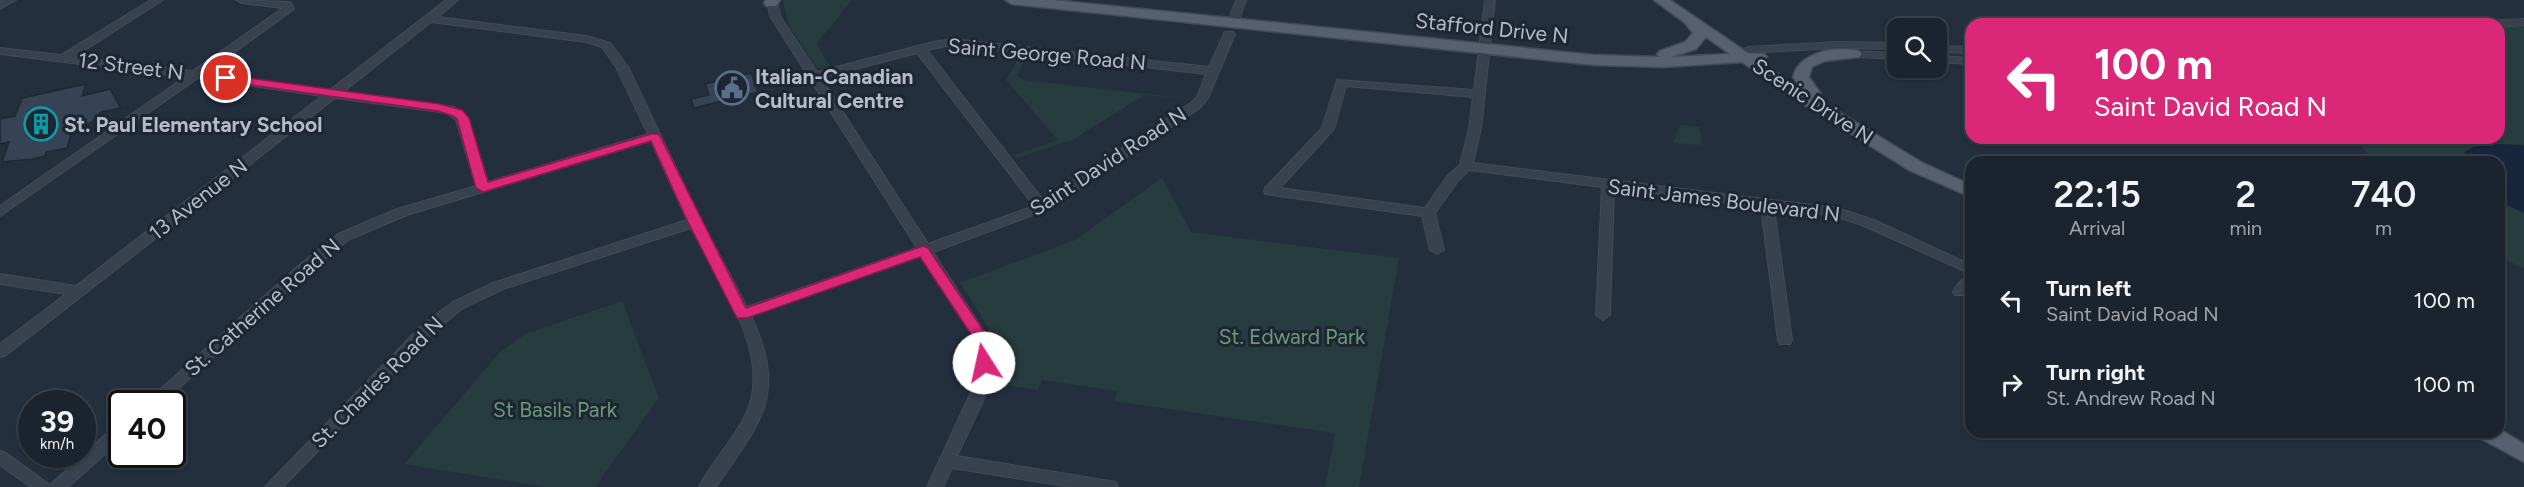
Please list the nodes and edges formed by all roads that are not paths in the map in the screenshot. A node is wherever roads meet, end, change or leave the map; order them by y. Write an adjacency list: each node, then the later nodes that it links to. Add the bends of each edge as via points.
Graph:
1 (10, 0): 11 (street)
2 (158, 0): 26 (street)
3 (242, 0): 31 (street, via 280,4 289,9)
4 (453, 0): 14 (street, 13 Avenue N)
5 (1012, 0): 12 (main road, Stafford Drive N)
6 (1104, 0): 12 (main road, Stafford Drive N)
7 (1490, 0): 17 (street)
8 (1661, 0): 13 (main road, Scenic Drive N)
9 (1675, 0): 23 (main road, Scenic Drive N)
10 (772, 1): 32 (street, via 775,16)
11 (0, 6)
12 (1235, 17): 17 (main road, Stafford Drive N); 30 (street, Saint David Road N)
13 (1687, 18): 23 (main road, Scenic Drive N); 27 (main road, via 1699,29 1700,36 1690,47)
14 (429, 19): 33 (street, 13 Avenue N); 36 (street, via 570,36 606,45 622,67)
15 (2524, 22): 16 (street)
16 (2505, 23)
17 (1484, 43): 27 (main road, Stafford Drive N, via 1594,60); 34 (street)
18 (1887, 46): 23 (street, Stafford Drive N, via 1837,45)
19 (920, 49): 30 (street, Saint George Road N, via 952,42); 32 (street, Saint George Road N); 43 (street)
20 (1947, 49): 21 (street)
21 (1965, 50)
22 (0, 51): 26 (street, 12 Street N)
23 (1747, 54): 24 (street, Stafford Drive N); 27 (main road, Stafford Drive N); 35 (main road, Scenic Drive N)
24 (1854, 54): 25 (street, Stafford Drive N); 35 (main road, via 1820,58 1807,64 1801,77)
25 (1887, 56)
26 (64, 58): 31 (street, 12 Street N)
27 (1664, 58): 35 (main road, via 1741,70)
28 (1947, 60): 29 (street)
29 (1965, 61)
30 (1213, 71): 43 (street, Saint David Road N, via 1196,105)
31 (198, 75): 33 (street, 12 Street N); 44 (street)
32 (813, 77): 48 (street)
33 (333, 94): 40 (street, 12 Street N, via 457,113 462,118); 52 (street, 13 Avenue N)
34 (1479, 94): 37 (street); 45 (street, via 1341,82 1328,129 1270,191)
35 (1806, 94): 38 (main road, Scenic Drive N); 41 (main road, Scenic Drive N, via 1916,166)
36 (655, 136): 40 (street, St. Catherine Road N); 46 (street)
37 (1466, 166): 39 (street, Saint James Boulevard N); 45 (street)
38 (1965, 183)
39 (1608, 185): 42 (street, Saint James Boulevard N); 55 (street)
40 (483, 188): 58 (street, St. Catherine Road N, via 375,222 343,237)
41 (1965, 189)
42 (1767, 203): 49 (street, Saint James Boulevard N, via 1848,215); 56 (street)
43 (1042, 207): 48 (street, Saint David Road N)
44 (0, 212)
45 (1428, 213): 47 (street)
46 (695, 222): 54 (street); 66 (street, St. Charles Road N, via 498,286 458,305 427,329)
47 (1437, 250)
48 (923, 251): 54 (street, Saint David Road N); 63 (street, via 980,336 984,363 981,388)
49 (1965, 267)
50 (0, 279): 52 (street)
51 (1965, 286): 53 (street)
52 (80, 291): 57 (street, 13 Avenue N)
53 (1960, 292)
54 (742, 314): 67 (street, via 761,367 762,388 754,412)
55 (1603, 315)
56 (1785, 340)
57 (0, 352)
58 (167, 390)
59 (2497, 438): 61 (main road)
60 (108, 441): 65 (street)
61 (2521, 453)
62 (0, 457): 64 (street)
63 (948, 461): 68 (street); 69 (street)
64 (43, 487)
65 (57, 487)
66 (273, 487)
67 (707, 487)
68 (935, 487)
69 (1110, 487)

